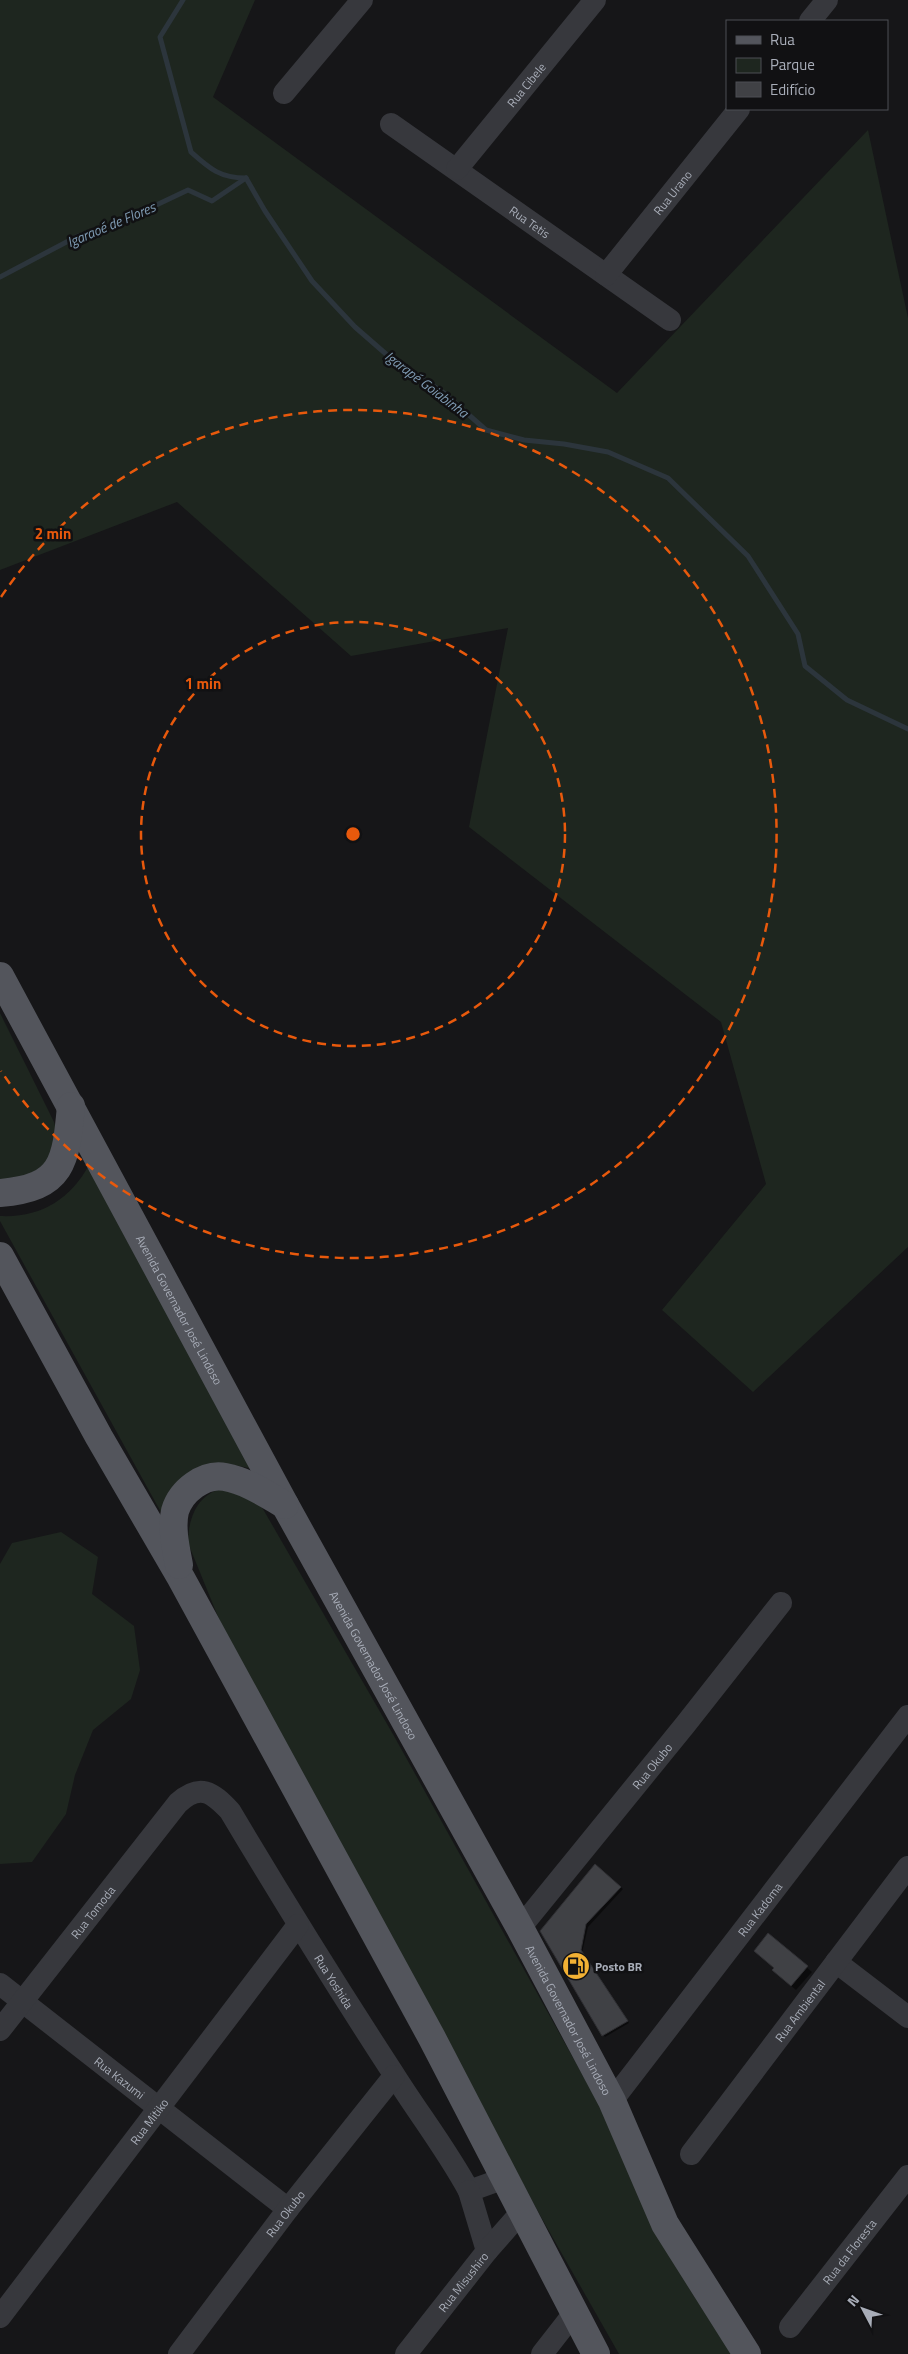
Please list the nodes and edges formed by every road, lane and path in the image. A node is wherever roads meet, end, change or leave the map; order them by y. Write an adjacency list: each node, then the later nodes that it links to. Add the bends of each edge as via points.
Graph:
1 (362, 0): 5 (street)
2 (595, 0): 8 (street, Rua Cibele)
3 (827, 0): 4 (street)
4 (811, 20)
5 (284, 93)
6 (739, 110): 9 (street, Rua Urano)
7 (391, 124): 8 (street, Rua Tetis)
8 (457, 170): 9 (street, Rua Tetis)
9 (606, 275): 10 (street, Rua Tetis)
10 (670, 320)
11 (0, 976): 12 (main road, Avenida Governador José Lindoso)
12 (71, 1106): 13 (main road, via 68,1142 61,1165 43,1184 25,1191); 15 (main road, Avenida Governador José Lindoso)
13 (0, 1193)
14 (0, 1256): 16 (main road)
15 (285, 1505): 16 (main road, via 243,1482 223,1476 202,1480 186,1492 175,1511 174,1538); 22 (main road, Avenida Governador José Lindoso)
16 (181, 1578): 33 (main road)
17 (781, 1603): 22 (street, Rua Okubo)
18 (908, 1716): 29 (street, Rua Kadoma)
19 (186, 1795): 21 (street, Rua Yoshida, via 208,1792 230,1811); 25 (street, Rua Tomoda)
20 (908, 1867): 23 (street, Rua Ambiental)
21 (298, 1925): 28 (street, Rua Yoshida); 30 (street, Rua Mitiko)
22 (520, 1928): 29 (main road, Avenida Governador José Lindoso)
23 (836, 1962): 26 (street); 31 (street, Rua Ambiental)
24 (0, 1984): 25 (street, Rua Kazumi)
25 (22, 2002): 27 (street, Rua Tomoda); 30 (street, Rua Kazumi)
26 (908, 2017)
27 (0, 2030)
28 (394, 2076): 34 (street, Rua Yoshida); 35 (street, Rua Okubo)
29 (612, 2101): 45 (main road, Avenida Governador José Lindoso, via 665,2224)
30 (159, 2107): 35 (street, Rua Kazumi); 39 (street, Rua Mitiko)
31 (691, 2154)
32 (908, 2176): 40 (street, Rua da Floresta)
33 (505, 2178): 34 (street); 36 (main road)
34 (470, 2192): 37 (street, Rua Yoshida)
35 (288, 2209): 42 (street, Rua Okubo)
36 (523, 2210): 37 (street, Rua Misushiro); 38 (main road)
37 (487, 2251): 43 (street, Rua Misushiro)
38 (574, 2312): 41 (main road); 44 (street)
39 (0, 2317)
40 (790, 2327)
41 (591, 2351)
42 (179, 2354)
43 (406, 2354)
44 (542, 2354)
45 (747, 2354)

